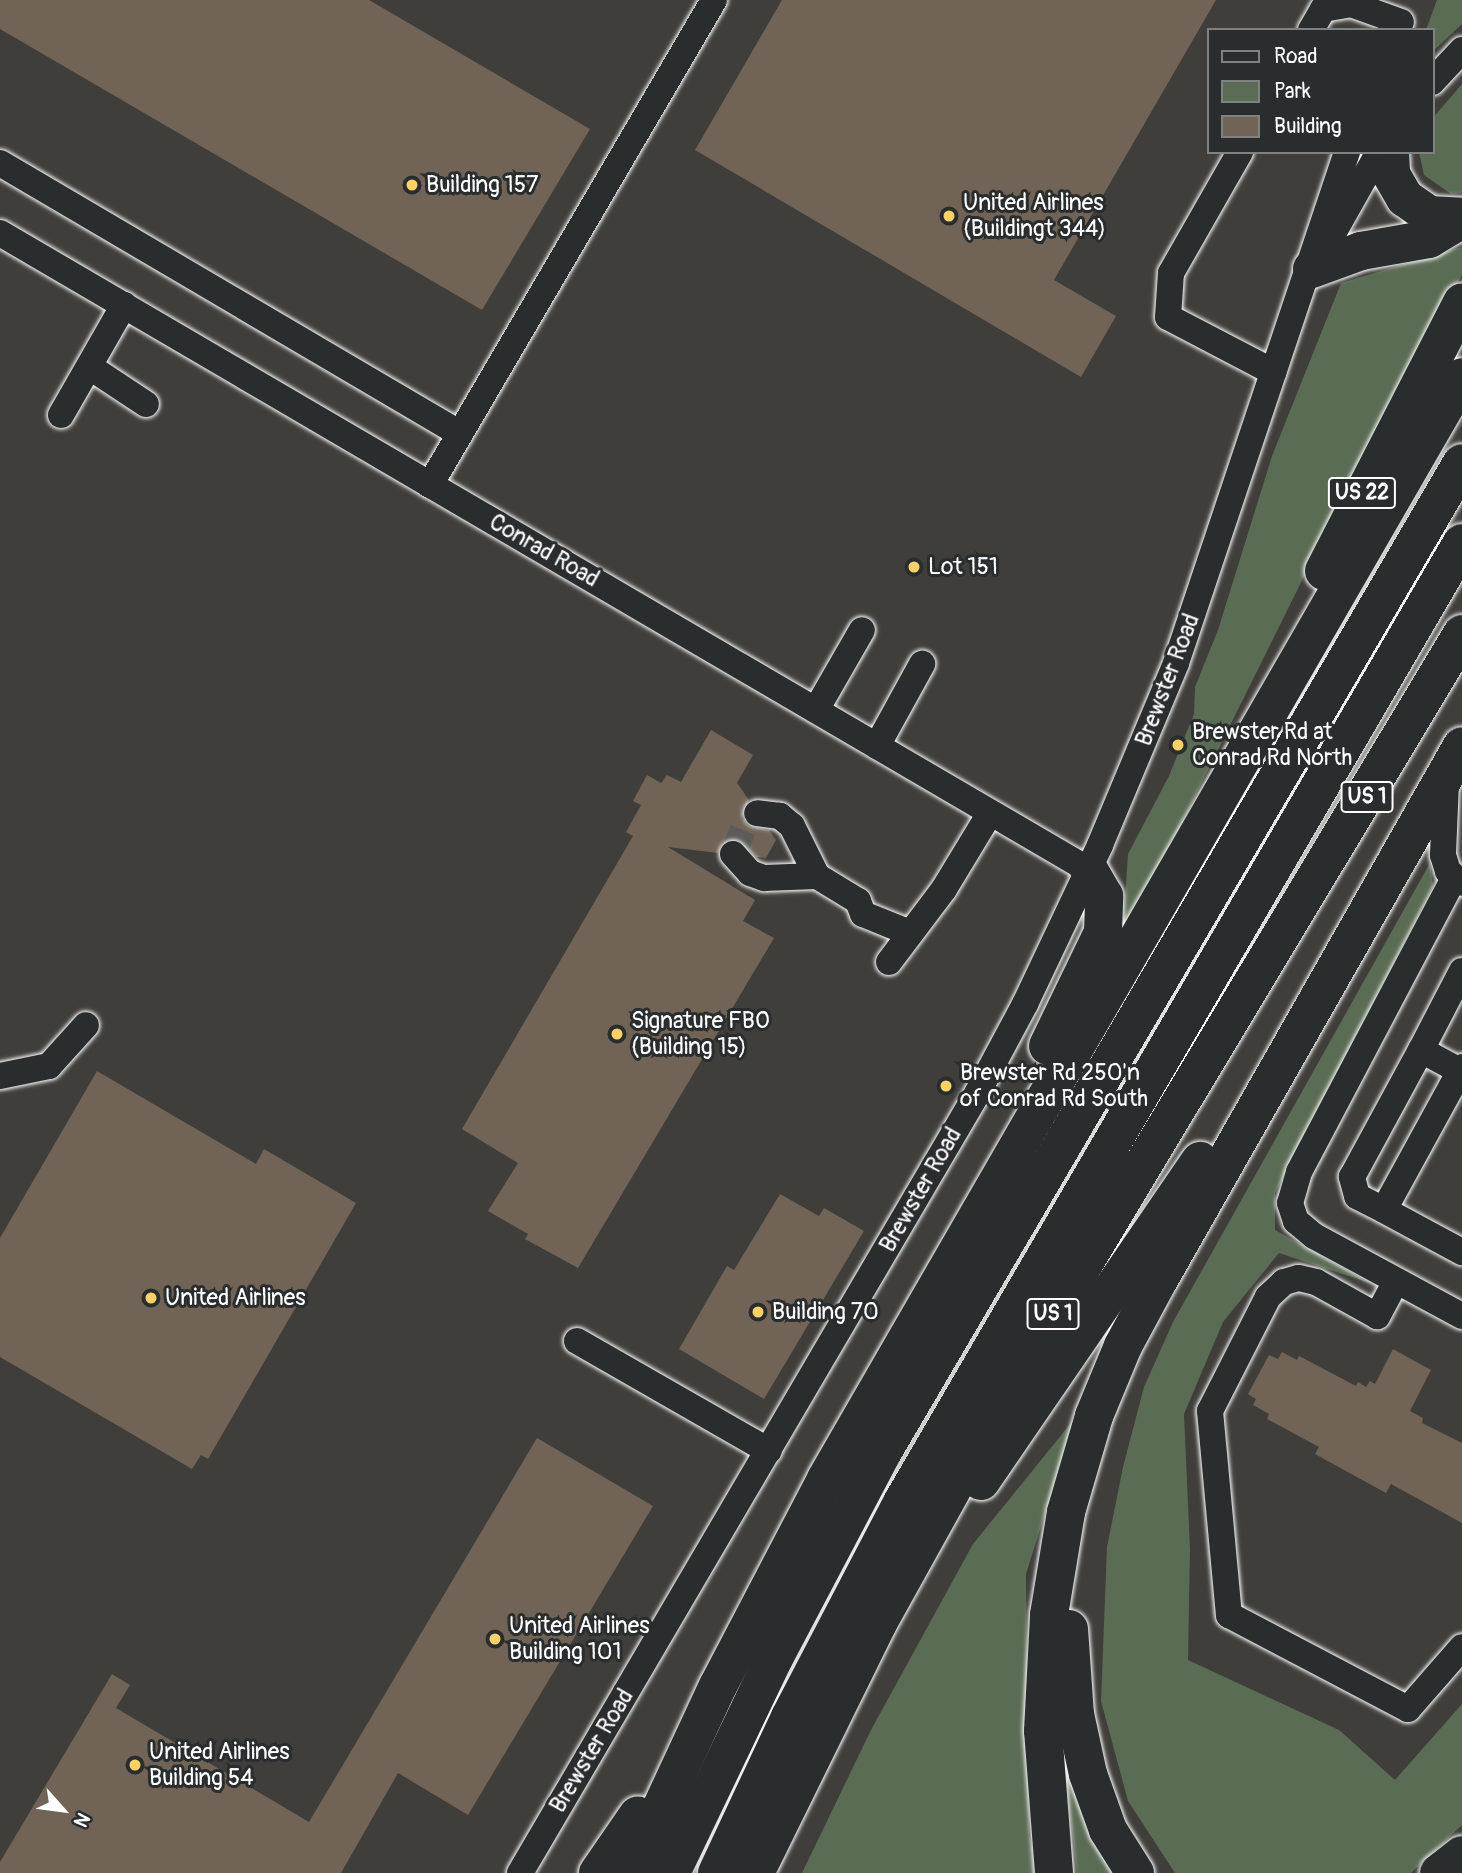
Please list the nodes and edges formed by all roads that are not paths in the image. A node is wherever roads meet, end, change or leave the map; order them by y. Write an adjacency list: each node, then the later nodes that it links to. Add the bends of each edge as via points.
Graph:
1 (714, 0): 21 (street)
2 (1402, 17): 3 (street, via 1351,4 1323,9)
3 (1312, 28)
4 (1462, 50): 5 (street)
5 (1434, 80)
6 (1239, 154): 17 (street, via 1171,273 1168,317)
7 (1347, 154): 13 (street, Brewster Road, via 1328,201)
8 (1378, 154): 13 (street, Brewster Road)
9 (1390, 154): 11 (highway, via 1391,174 1405,198 1429,215)
10 (0, 163): 21 (street)
11 (1462, 218): 13 (highway, via 1429,239 1362,251)
12 (0, 233): 15 (street, Conrad Road)
13 (1312, 269): 17 (street, Brewster Road)
14 (1462, 302): 29 (highway, US 22, via 1315,591)
15 (124, 305): 16 (street); 23 (street, Conrad Road)
16 (90, 367): 19 (street); 20 (street)
17 (1273, 372): 36 (street, Brewster Road, via 1182,647)
18 (1462, 377): 29 (highway)
19 (146, 404)
20 (61, 415)
21 (459, 433): 23 (street)
22 (1462, 463): 63 (highway, via 875,1465 785,1636)
23 (430, 485): 30 (street, Conrad Road)
24 (1462, 543): 64 (highway, via 930,1453 827,1645)
25 (1462, 591): 40 (highway, via 1313,850)
26 (862, 630): 30 (street)
27 (1462, 635): 40 (highway, US 1)
28 (922, 664): 31 (street)
29 (1283, 693): 50 (highway)
30 (816, 710): 31 (street, Conrad Road)
31 (877, 746): 34 (street, Conrad Road)
32 (1454, 760): 38 (street, via 1443,855); 45 (highway)
33 (757, 813): 37 (street, via 780,816 792,826)
34 (990, 813): 36 (street, Conrad Road); 39 (street, via 954,873)
35 (733, 854): 37 (street, via 750,873 764,878)
36 (1089, 870): 50 (highway, via 1106,907 1099,947 973,1186); 55 (street, Brewster Road, via 996,1059)
37 (817, 876): 39 (street, via 858,901 878,902 892,911)
38 (1458, 881): 51 (street, via 1290,1193 1292,1212 1304,1228)
39 (906, 930): 41 (street)
40 (1270, 958): 58 (highway, US 1, via 997,1408)
41 (889, 962)
42 (1462, 971): 44 (street)
43 (86, 1025): 47 (street, via 49,1066)
44 (1421, 1050): 46 (street); 48 (street, via 1351,1181 1357,1196)
45 (1289, 1053): 54 (highway, via 1123,1346); 58 (highway, via 1242,1098)
46 (1461, 1070): 48 (street)
47 (0, 1076)
48 (1384, 1210): 49 (street)
49 (1462, 1252)
50 (950, 1263): 56 (highway)
51 (1396, 1281): 52 (street); 57 (street, via 1377,1315 1316,1282 1298,1278 1284,1282 1268,1297 1210,1411 1230,1615 1408,1709)
52 (1462, 1316)
53 (577, 1341): 55 (street)
54 (1087, 1438): 66 (highway, via 1061,1536 1048,1626 1044,1750); 67 (highway, via 1070,1576 1075,1714 1093,1793 1108,1830)
55 (769, 1451): 60 (street, Brewster Road)
56 (757, 1610): 61 (highway, via 639,1812); 62 (highway)
57 (1462, 1647)
58 (850, 1678): 65 (highway, US 1)
59 (1462, 1855): 68 (highway)
60 (520, 1873)
61 (598, 1873)
62 (631, 1873)
63 (671, 1873)
64 (717, 1873)
65 (755, 1873)
66 (1054, 1873)
67 (1135, 1873)
68 (1439, 1873)

